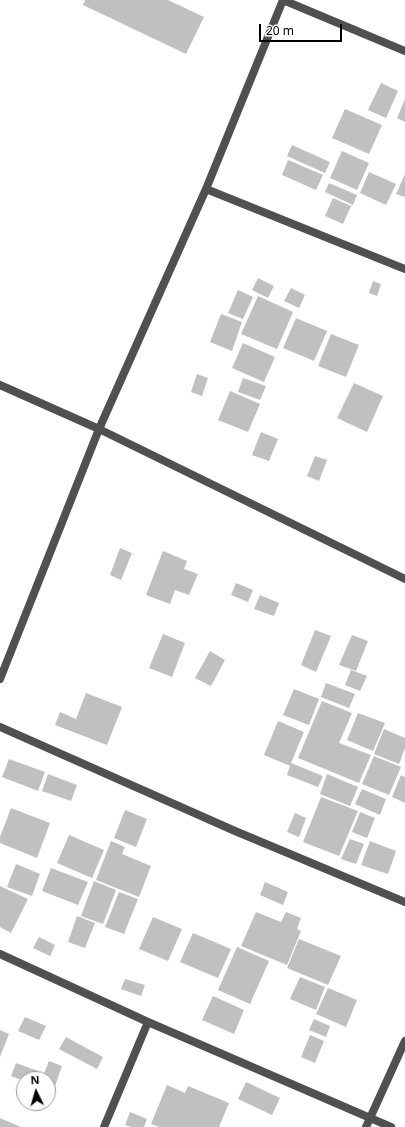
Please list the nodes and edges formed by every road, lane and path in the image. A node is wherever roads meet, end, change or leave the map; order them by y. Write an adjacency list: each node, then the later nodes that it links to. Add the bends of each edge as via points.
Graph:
1 (283, 0): 2 (street); 3 (street)
2 (405, 51)
3 (206, 189): 4 (street); 6 (street)
4 (405, 269)
5 (0, 386): 6 (street)
6 (99, 429): 7 (street); 8 (street)
7 (405, 579)
8 (0, 679)
9 (0, 726): 10 (street)
10 (405, 902)
11 (0, 954): 12 (street)
12 (148, 1022): 14 (street); 15 (street)
13 (405, 1040): 14 (street)
14 (369, 1118): 16 (street); 17 (street)
15 (104, 1127)
16 (366, 1127)
17 (391, 1127)

